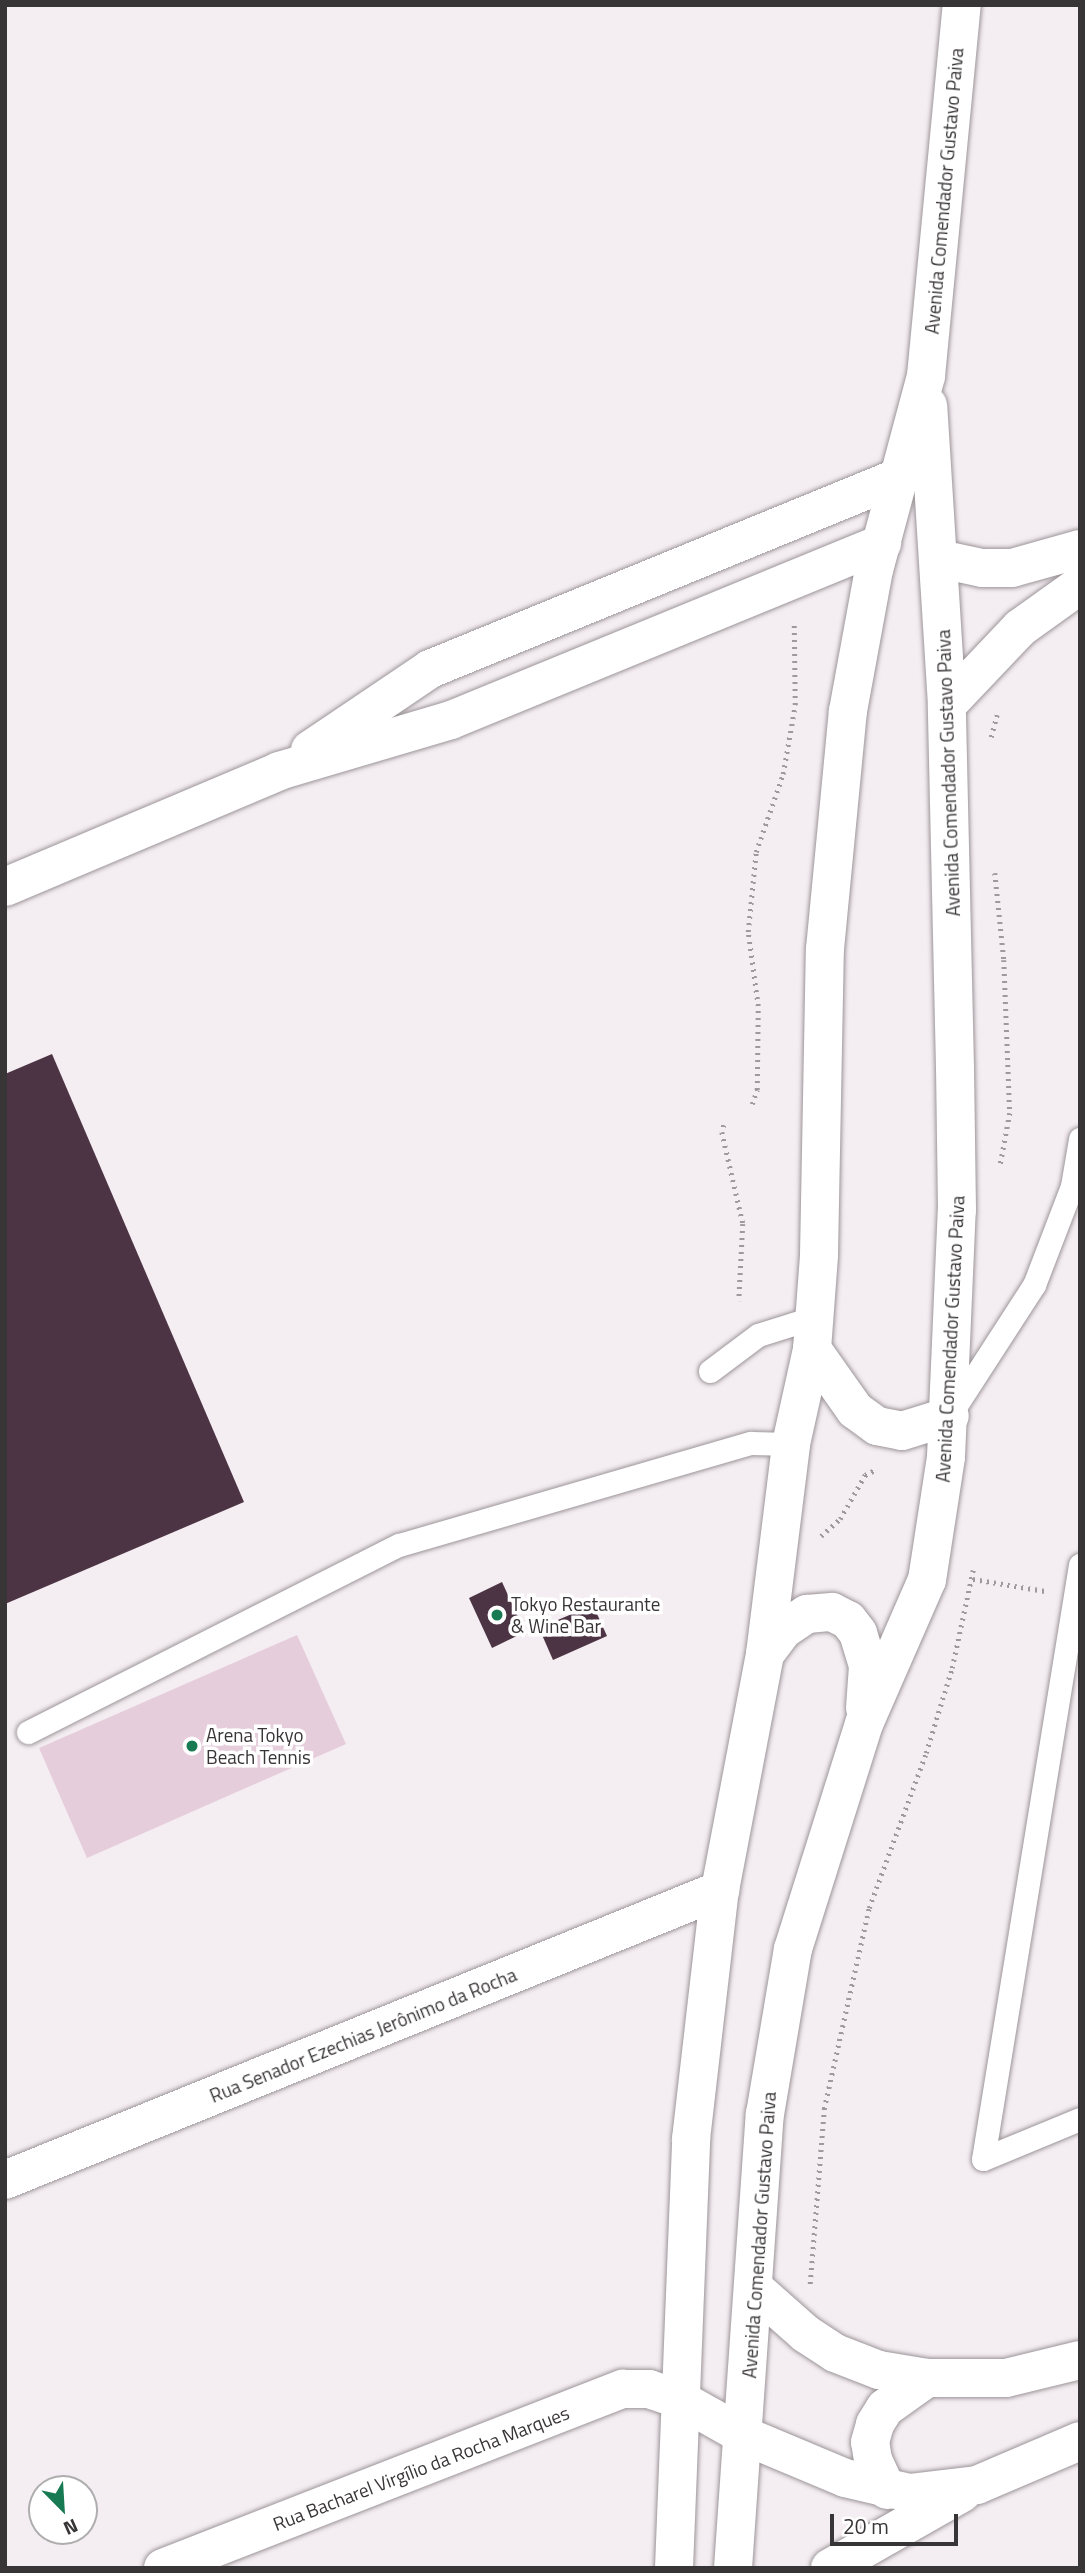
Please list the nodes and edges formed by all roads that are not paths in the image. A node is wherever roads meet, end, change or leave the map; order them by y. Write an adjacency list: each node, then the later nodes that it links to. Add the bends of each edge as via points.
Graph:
1 (962, 5): 2 (main road, Avenida Comendador Gustavo Paiva)
2 (926, 376): 3 (main road, Avenida Comendador Gustavo Paiva); 6 (main road, Avenida Comendador Gustavo Paiva)
3 (899, 477): 4 (main road, Avenida Comendador Gustavo Paiva); 9 (main road, via 430,669)
4 (882, 543): 9 (main road, via 451,720); 12 (main road, Avenida Comendador Gustavo Paiva, via 848,711 825,949)
5 (1080, 549): 6 (main road, via 1012,568 982,568)
6 (940, 559): 8 (main road, Avenida Comendador Gustavo Paiva)
7 (1080, 585): 8 (main road, via 1020,628)
8 (947, 705): 14 (main road, Avenida Comendador Gustavo Paiva, via 957,1210)
9 (279, 771): 10 (main road)
10 (5, 887)
11 (1080, 1139): 14 (lane, via 1072,1186 1034,1285)
12 (813, 1333): 13 (lane, via 758,1335); 14 (main road, via 849,1403 877,1426 902,1431); 15 (main road, Avenida Comendador Gustavo Paiva)
13 (710, 1371)
14 (950, 1416): 18 (main road, Avenida Comendador Gustavo Paiva, via 939,1526 927,1580)
15 (791, 1444): 17 (main road, Avenida Comendador Gustavo Paiva); 19 (lane, via 751,1443 399,1545)
16 (1080, 1565): 21 (lane, via 984,2159)
17 (765, 1654): 18 (main road, via 783,1630 807,1614 832,1612 849,1619 867,1666); 20 (main road, Avenida Comendador Gustavo Paiva)
18 (864, 1724): 23 (main road, Avenida Comendador Gustavo Paiva, via 793,1949 765,2114)
19 (28, 1732)
20 (720, 1890): 22 (main road, Rua Senador Ezechias Jerônimo da Rocha); 26 (main road, Avenida Comendador Gustavo Paiva, via 691,2139)
21 (1080, 2119)
22 (5, 2180)
23 (754, 2288): 25 (main road, via 835,2353 879,2370); 27 (main road, Avenida Comendador Gustavo Paiva)
24 (1080, 2360): 25 (main road, via 1006,2378)
25 (928, 2378): 30 (main road, via 885,2407 875,2424 870,2442 873,2460)
26 (681, 2400): 27 (main road, Rua Bacharel Virgílio da Rocha Marques); 31 (main road, Rua Bacharel Virgílio da Rocha Marques, via 649,2389 623,2389); 32 (main road, Avenida Comendador Gustavo Paiva)
27 (745, 2436): 30 (main road, Rua Bacharel Virgílio da Rocha Marques, via 845,2479); 33 (main road, Avenida Comendador Gustavo Paiva)
28 (1080, 2441): 29 (main road)
29 (977, 2485): 30 (main road, Rua Bacharel Virgílio da Rocha Marques, via 933,2493); 34 (main road)
30 (887, 2490)
31 (163, 2568)
32 (674, 2568)
33 (733, 2568)
34 (830, 2568)

